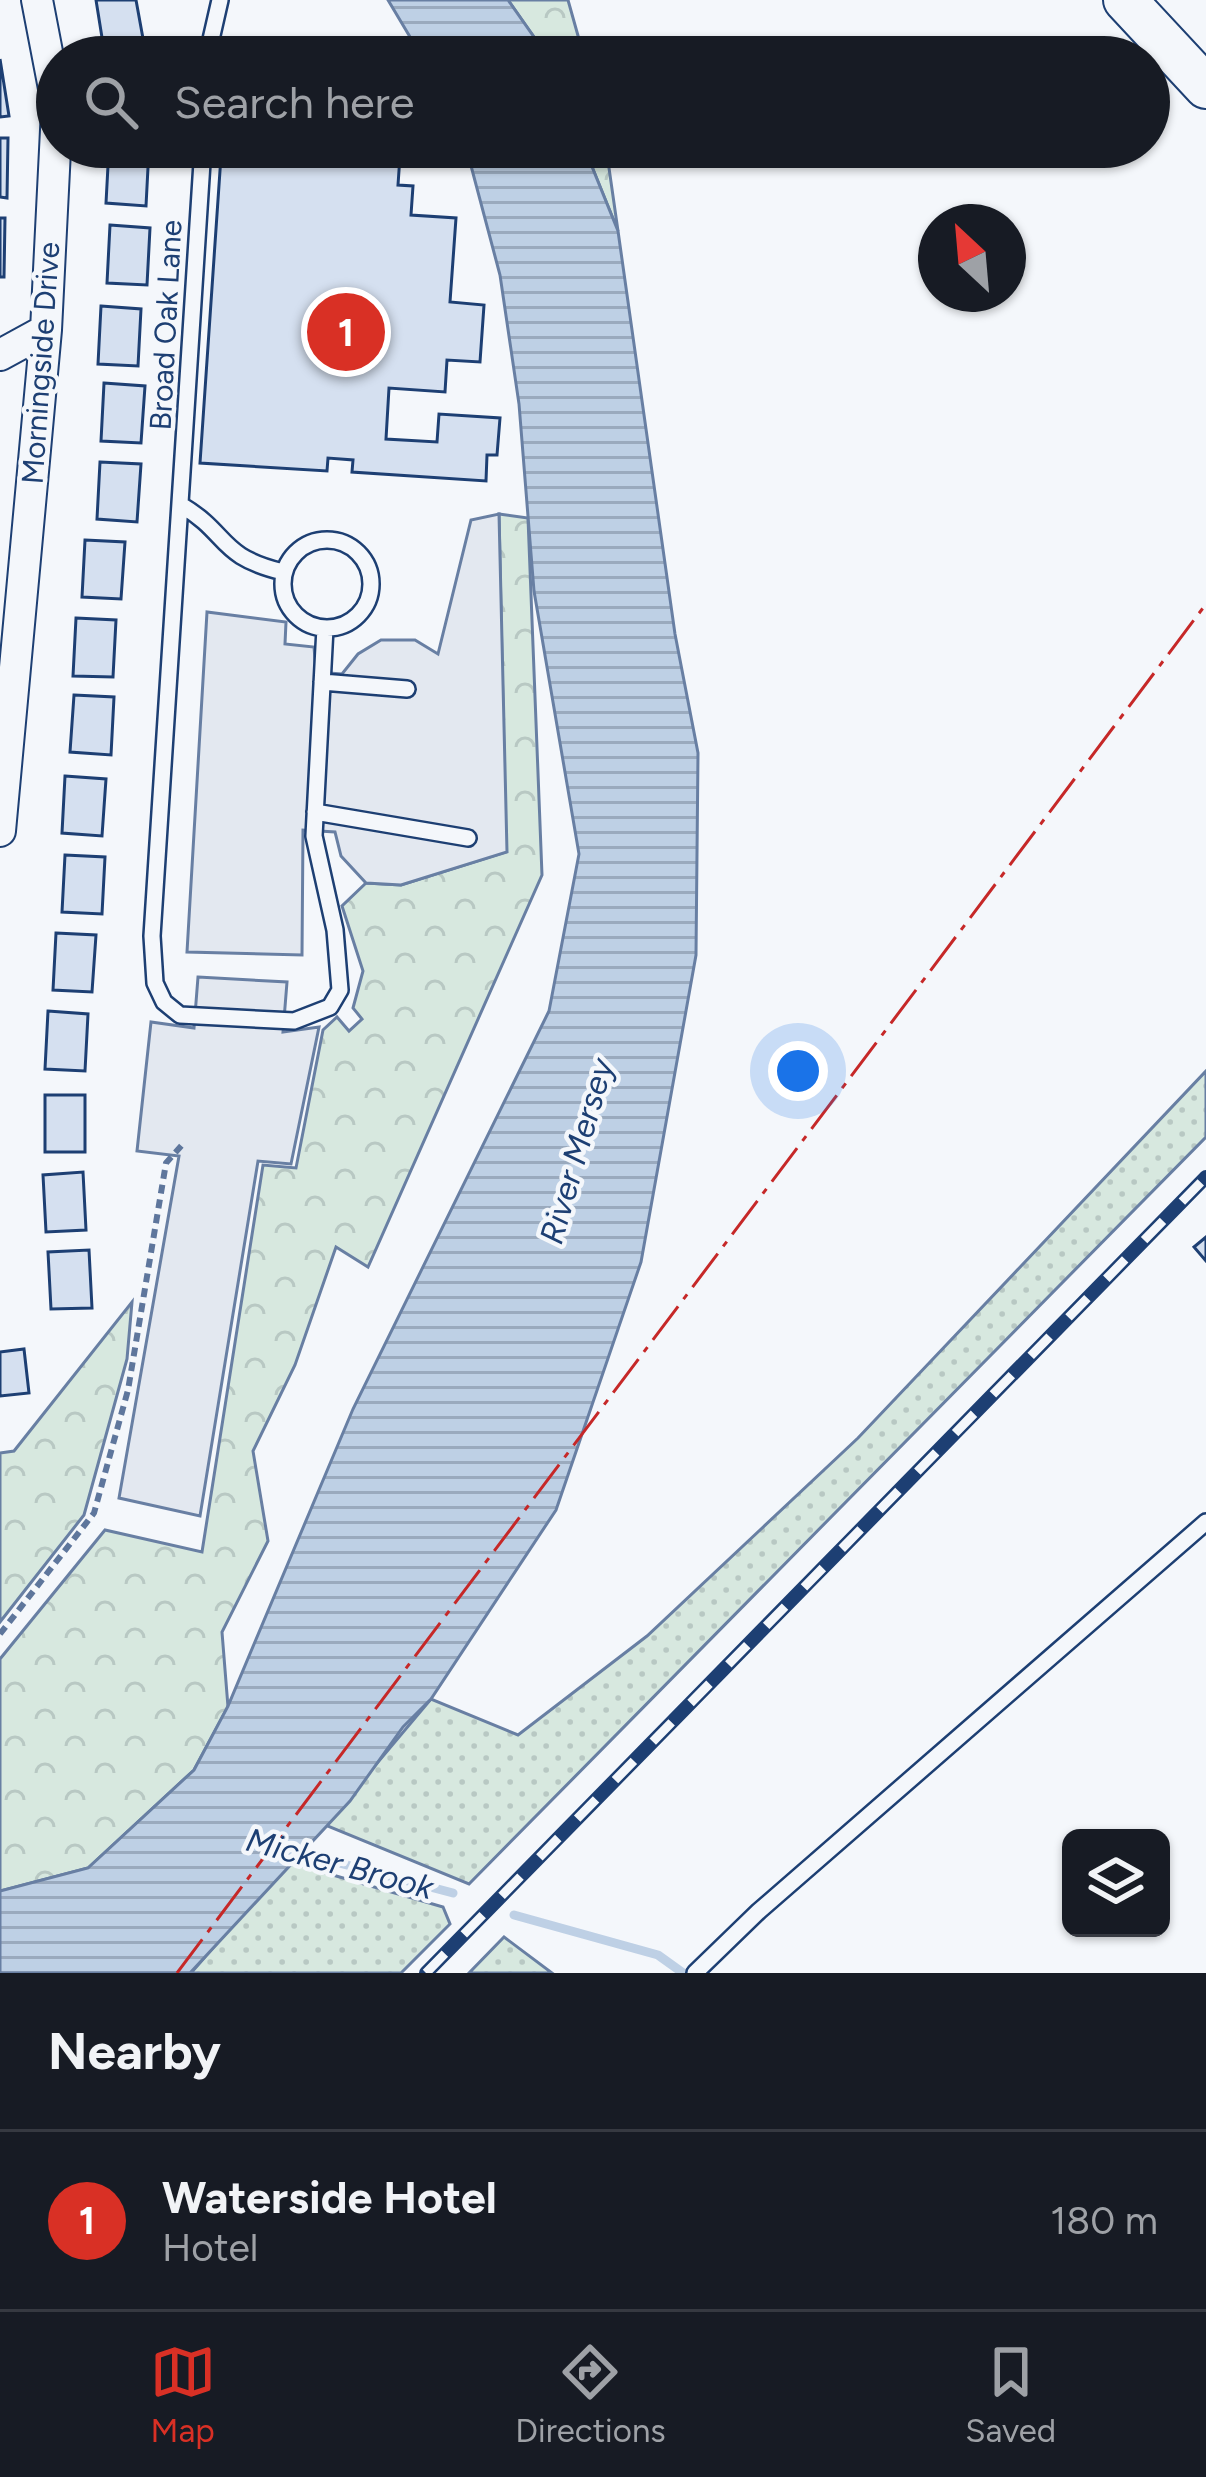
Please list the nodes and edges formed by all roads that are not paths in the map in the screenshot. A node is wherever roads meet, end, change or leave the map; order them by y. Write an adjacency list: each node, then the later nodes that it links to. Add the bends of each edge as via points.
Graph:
1 (37, 0): 4 (street, Morningside Drive)
2 (220, 0): 5 (lane)
3 (1125, 0): 6 (main road)
4 (44, 36)
5 (212, 36)
6 (1159, 36)
7 (1170, 48): 8 (main road)
8 (1206, 87)
9 (54, 168): 11 (street, Morningside Drive)
10 (202, 168): 13 (lane, Broad Oak Lane)
11 (46, 330): 12 (street); 19 (street, Morningside Drive)
12 (0, 355)
13 (182, 506): 14 (lane, via 244,562); 18 (lane, Broad Oak Lane, via 152,936 155,982 181,1015 294,1021 330,1007 341,968)
14 (284, 572): 15 (lane, via 293,614); 15 (lane, via 312,542 340,542 364,559 368,601 349,623)
15 (325, 628): 16 (lane)
16 (322, 682): 17 (lane); 18 (lane)
17 (407, 689)
18 (315, 812): 20 (lane)
19 (0, 831)
20 (468, 838)
21 (1206, 1522): 22 (lane)
22 (695, 1973)

